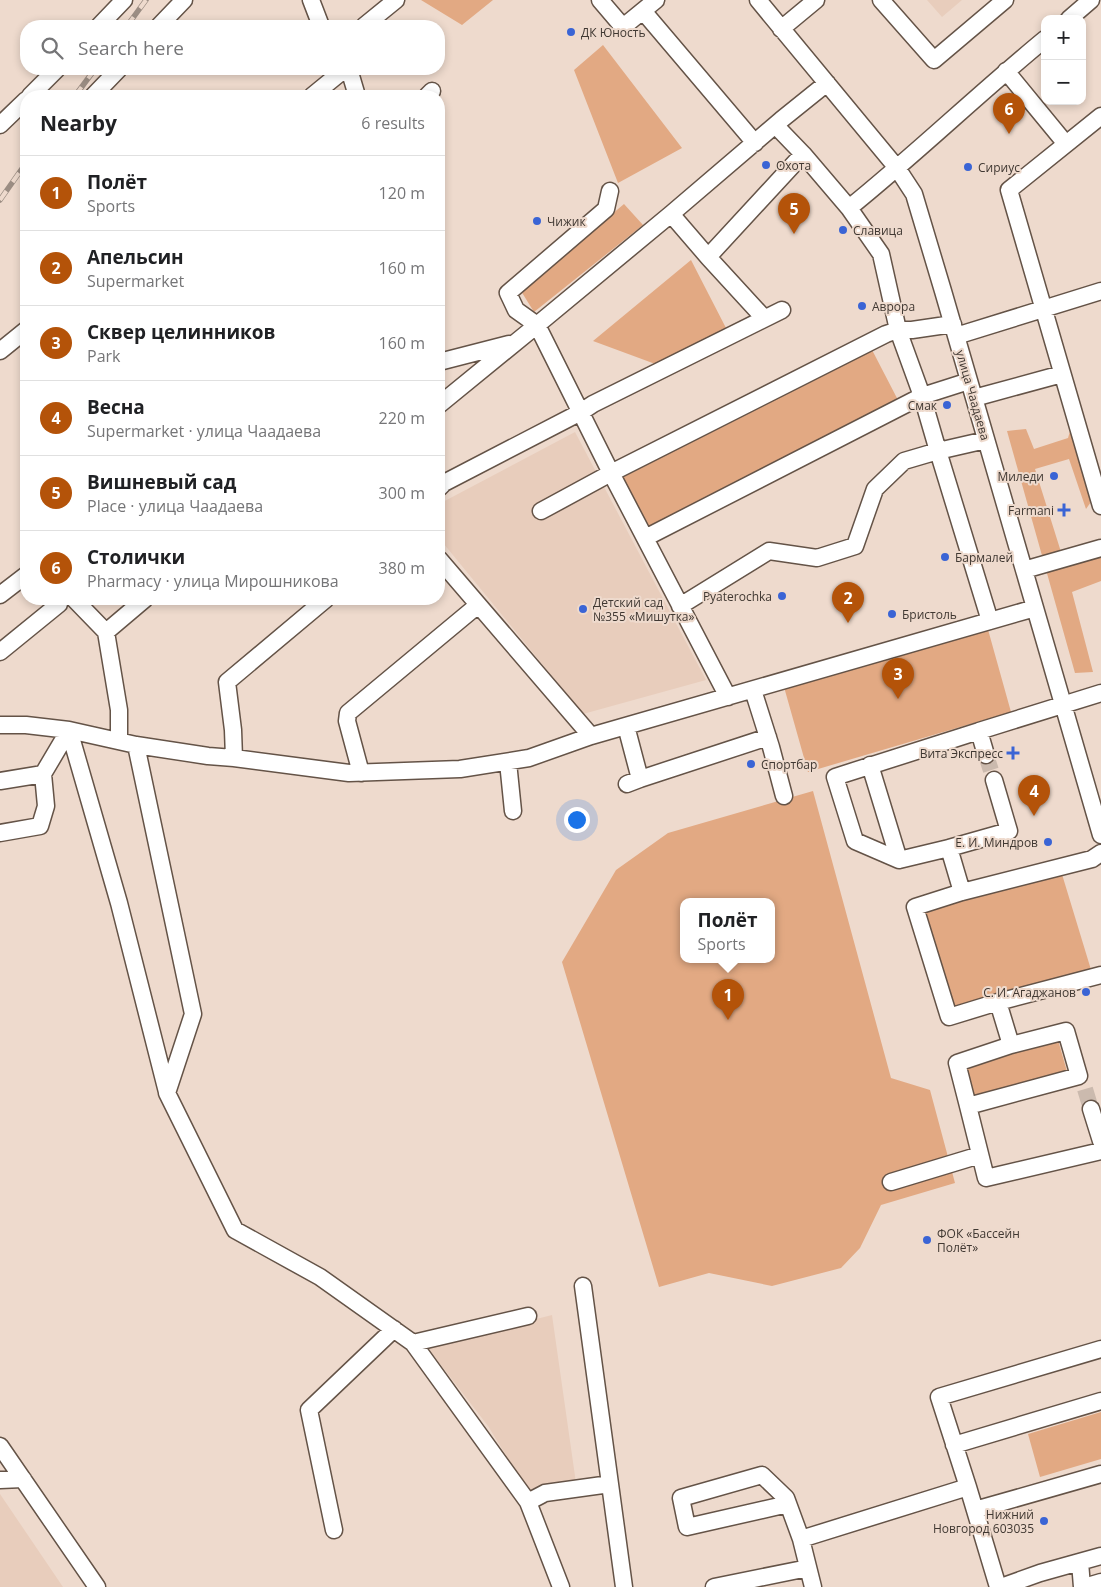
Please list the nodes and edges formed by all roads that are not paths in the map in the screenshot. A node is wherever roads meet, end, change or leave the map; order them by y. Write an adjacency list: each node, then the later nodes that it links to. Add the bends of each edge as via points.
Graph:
1 (124, 0): 14 (street)
2 (184, 0): 15 (street)
3 (311, 0): 16 (street)
4 (396, 0): 17 (street)
5 (600, 0): 12 (street, via 623,27)
6 (656, 0): 12 (street)
7 (758, 0): 18 (street, улица Чаадаева)
8 (816, 0): 18 (street)
9 (881, 0): 10 (street, via 934,60)
10 (1005, 0)
11 (1091, 0): 13 (street)
12 (643, 11): 34 (street)
13 (1074, 15)
14 (104, 20)
15 (166, 20)
16 (319, 20)
17 (371, 20)
18 (781, 29): 25 (street, улица Чаадаева)
19 (1041, 42): 20 (street)
20 (1006, 71): 35 (street); 37 (street)
21 (51, 75): 26 (street)
22 (113, 75): 27 (street)
23 (339, 75): 28 (street)
24 (349, 75): 29 (street)
25 (827, 84): 33 (street); 37 (street, улица Чаадаева)
26 (37, 90)
27 (99, 90)
28 (320, 90)
29 (355, 90)
30 (20, 107): 32 (street)
31 (1101, 116): 35 (street)
32 (0, 126)
33 (776, 126): 34 (street); 36 (street)
34 (755, 143): 40 (street)
35 (1066, 144): 43 (street, via 1009,190)
36 (803, 154): 39 (street); 41 (street)
37 (897, 168): 39 (street); 48 (street, улица Чаадаева, via 914,194)
38 (610, 191): 46 (street, via 606,209 508,293 516,310)
39 (849, 208): 47 (street, via 881,254)
40 (671, 214): 41 (street); 46 (street)
41 (708, 257): 45 (street)
42 (1101, 291): 43 (street)
43 (1044, 309): 48 (street); 53 (street)
44 (782, 310): 45 (street)
45 (764, 318): 58 (street)
46 (537, 325): 50 (street); 58 (street)
47 (898, 330): 48 (street); 55 (street); 61 (street)
48 (955, 330): 54 (street, улица Чаадаева)
49 (20, 335): 51 (street)
50 (514, 342): 52 (street); 57 (street)
51 (0, 350)
52 (445, 360)
53 (1062, 374): 56 (street); 63 (street)
54 (969, 381): 55 (street); 56 (street, улица Чаадаева)
55 (922, 396): 60 (street); 65 (street)
56 (974, 398): 59 (street, улица Чаадаева)
57 (445, 400)
58 (581, 412): 61 (street); 62 (street)
59 (986, 440): 60 (street); 68 (street, улица Чаадаева)
60 (938, 451): 76 (street, via 904,461 875,489 855,546 817,558 769,551); 78 (street)
61 (611, 473): 64 (street); 65 (street)
62 (445, 482)
63 (1101, 506)
64 (541, 510)
65 (644, 538): 76 (street)
66 (1101, 548): 68 (street)
67 (445, 566): 75 (street)
68 (1024, 570): 77 (street, улица Чаадаева)
69 (20, 580): 70 (street)
70 (0, 595)
71 (61, 605): 80 (street)
72 (71, 605): 79 (street)
73 (138, 605): 79 (street)
74 (319, 605): 94 (street, via 227,682)
75 (478, 605): 89 (street); 97 (street, via 348,713 346,722)
76 (680, 606): 83 (street)
77 (1036, 608): 78 (street); 84 (street, улица Чаадаева)
78 (990, 621): 81 (street)
79 (106, 632): 91 (street, via 119,710)
80 (0, 652)
81 (754, 690): 83 (street); 90 (street)
82 (1101, 693): 84 (street)
83 (728, 697): 86 (street)
84 (1063, 705): 88 (street); 104 (street, улица Чаадаева)
85 (0, 725): 87 (street)
86 (626, 726): 89 (street); 90 (street, via 634,781)
87 (69, 730): 91 (street); 98 (street); 112 (street, via 119,904)
88 (979, 731): 93 (street); 96 (street)
89 (591, 736): 95 (street)
90 (768, 737): 101 (street)
91 (119, 741): 92 (street)
92 (136, 745): 94 (street); 112 (street, via 193,1014)
93 (986, 755)
94 (234, 758): 97 (street, via 349,774)
95 (508, 762): 97 (street, via 460,770); 102 (street)
96 (870, 764): 107 (street); 107 (street, via 835,777 855,842)
97 (362, 773)
98 (43, 774): 99 (street); 103 (street, via 46,806 40,826)
99 (0, 780)
100 (994, 780): 105 (street, via 1009,831)
101 (784, 796)
102 (513, 811)
103 (0, 833)
104 (1101, 835)
105 (949, 848): 107 (street); 108 (street)
106 (1101, 853): 108 (street, via 1092,859)
107 (899, 860)
108 (962, 892): 110 (street, via 915,907 948,1018)
109 (1101, 975): 110 (street)
110 (998, 1002): 111 (street)
111 (1011, 1046): 113 (street, via 958,1063); 113 (street, via 1066,1031 1082,1082)
112 (167, 1093): 121 (street, via 235,1230 320,1277)
113 (968, 1106): 117 (street)
114 (1091, 1109): 115 (street)
115 (1101, 1141)
116 (1101, 1150): 117 (street, via 986,1178)
117 (980, 1155): 118 (street)
118 (890, 1182)
119 (584, 1286): 130 (street)
120 (528, 1316): 122 (street)
121 (394, 1330): 122 (street); 135 (street, via 309,1410)
122 (414, 1343): 132 (street)
123 (1101, 1349): 125 (street, via 939,1397)
124 (1101, 1401): 125 (street)
125 (954, 1445): 131 (street)
126 (0, 1446): 128 (street)
127 (1101, 1474): 134 (street)
128 (23, 1478): 129 (street); 142 (street)
129 (0, 1480)
130 (610, 1484): 132 (street, via 544,1493); 144 (street)
131 (968, 1487): 134 (street); 136 (street)
132 (528, 1502): 143 (street)
133 (788, 1504): 133 (street, via 786,1498 762,1475 681,1498 687,1528); 136 (street)
134 (975, 1510): 147 (street)
135 (334, 1530)
136 (801, 1539): 139 (street)
137 (1101, 1556): 138 (street)
138 (1080, 1562): 140 (street); 149 (street)
139 (808, 1568): 145 (street); 146 (street)
140 (1042, 1580): 148 (street)
141 (1101, 1582): 149 (street)
142 (97, 1587)
143 (561, 1587)
144 (624, 1587)
145 (714, 1587)
146 (813, 1587)
147 (998, 1587)
148 (1002, 1587)
149 (1083, 1587)

